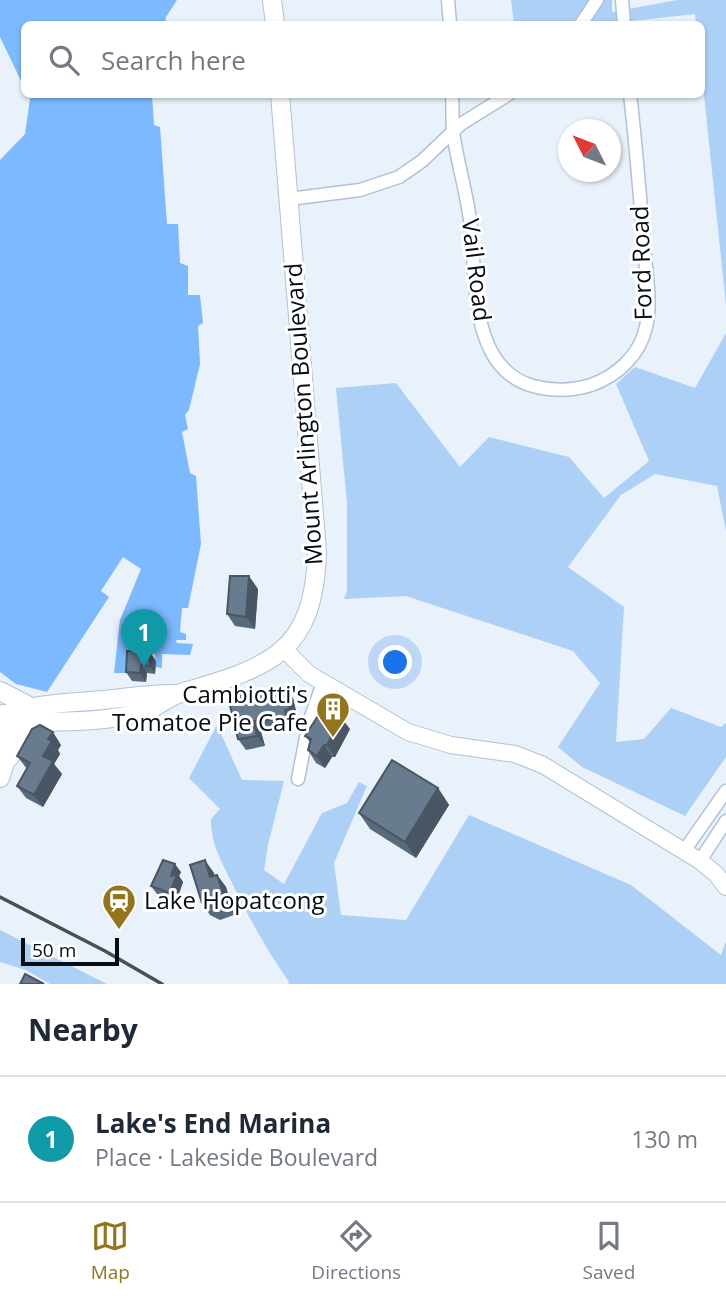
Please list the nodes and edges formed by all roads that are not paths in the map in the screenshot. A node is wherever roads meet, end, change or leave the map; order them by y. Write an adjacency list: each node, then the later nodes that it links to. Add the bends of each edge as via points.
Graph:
1 (272, 0): 5 (main road)
2 (448, 0): 6 (street)
3 (597, 0): 7 (street)
4 (622, 0): 8 (street)
5 (275, 21)
6 (450, 21)
7 (583, 21)
8 (624, 21)
9 (280, 98): 14 (main road, Mount Arlington Boulevard)
10 (452, 98): 13 (street, Vail Road)
11 (502, 98): 13 (street)
12 (630, 98): 15 (street, Ford Road, via 647,281 646,327 625,366 604,380)
13 (453, 131): 14 (street, via 399,177 359,190); 15 (street, Vail Road, via 470,221 481,326 489,348 498,364 527,384)
14 (289, 199): 16 (main road, Mount Arlington Boulevard, via 317,552 311,604)
15 (570, 389)
16 (284, 648): 17 (street); 19 (main road, Mount Arlington Boulevard, via 246,673)
17 (323, 683): 24 (street, via 309,722); 27 (street, via 419,736 529,759)
18 (0, 691): 20 (main road)
19 (176, 694): 20 (main road); 22 (main road, via 149,710)
20 (29, 706): 21 (main road)
21 (2, 717): 22 (main road); 23 (main road, via 8,739)
22 (53, 722): 23 (main road, via 20,740)
23 (3, 771)
24 (298, 779)
25 (726, 791): 27 (street)
26 (726, 821): 28 (street)
27 (684, 851): 28 (street)
28 (700, 861): 29 (street)
29 (726, 887)

